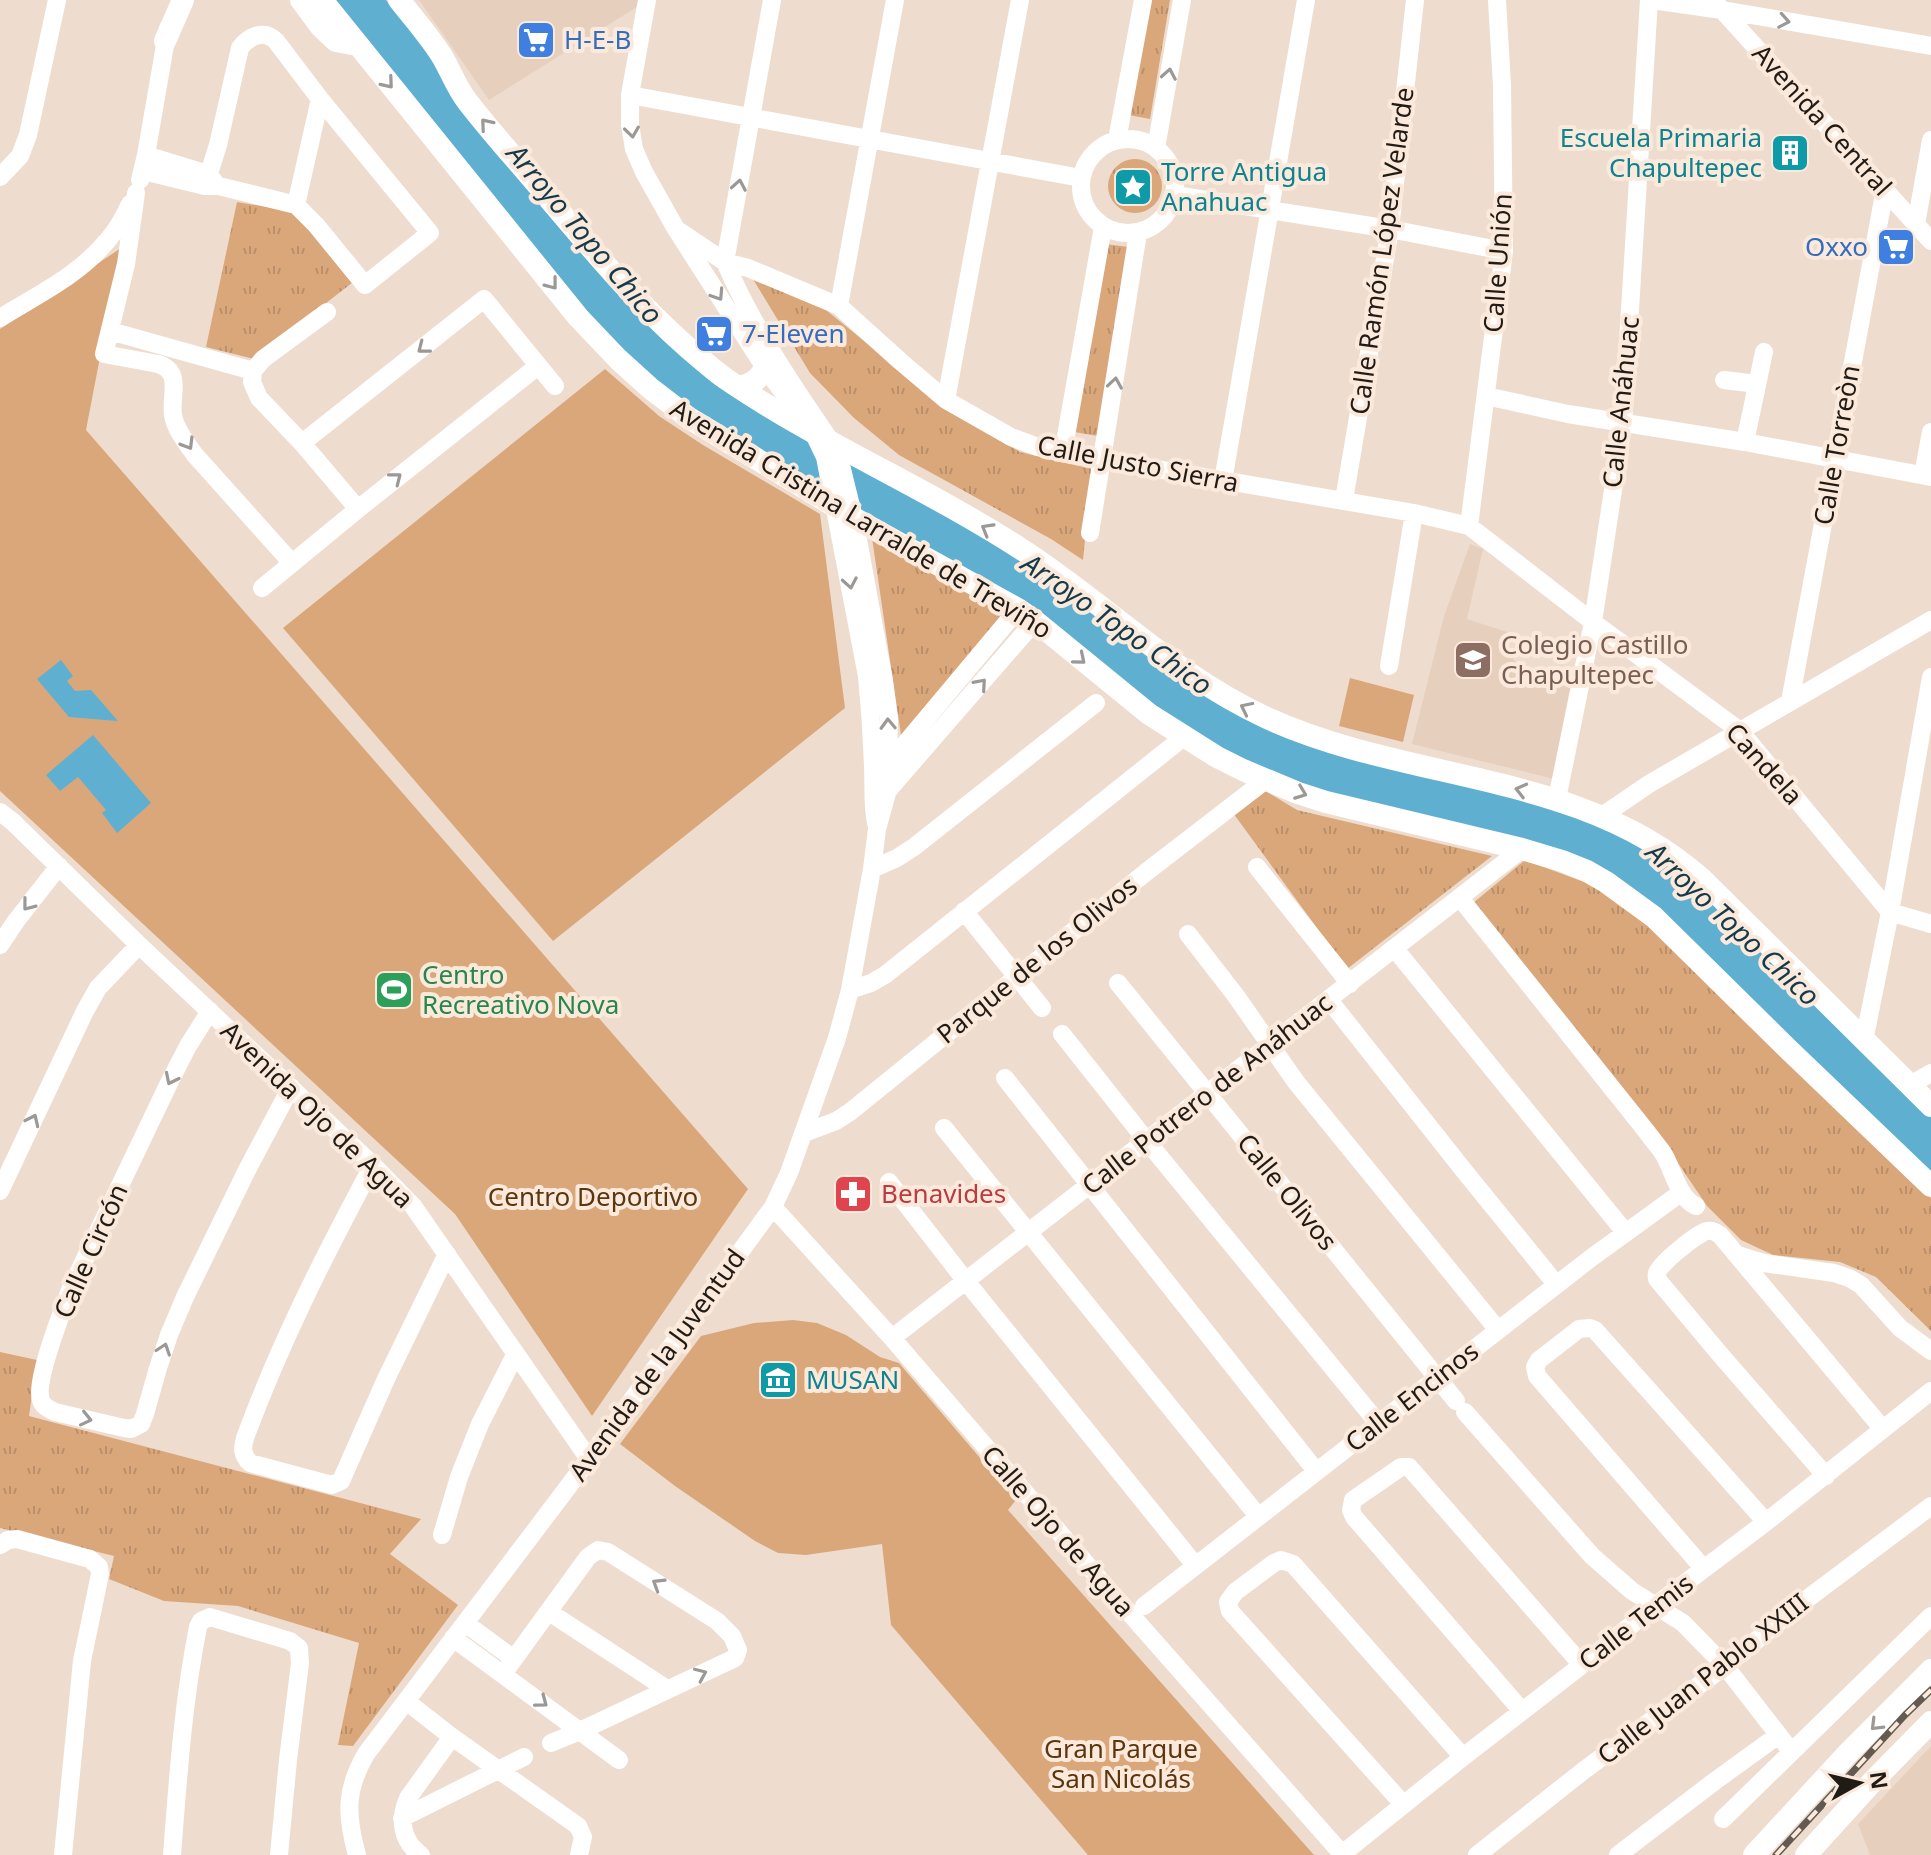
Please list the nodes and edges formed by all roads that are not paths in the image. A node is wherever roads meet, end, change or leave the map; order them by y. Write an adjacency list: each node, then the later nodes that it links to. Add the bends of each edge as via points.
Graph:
1 (57, 0): 30 (street, via 28,135 20,156)
2 (172, 0): 18 (street)
3 (183, 0): 18 (main road)
4 (301, 0): 19 (main road, via 336,41)
5 (322, 0): 19 (main road, Avenida Cristina Larralde de Treviño)
6 (647, 0): 21 (street)
7 (772, 0): 23 (street)
8 (895, 0): 24 (street)
9 (1020, 0): 28 (street)
10 (1143, 0): 25 (street)
11 (1182, 0): 27 (street, one-way to 11)
12 (1306, 0): 37 (street)
13 (1415, 0): 41 (street, Calle Ramón López Velarde)
14 (1497, 0): 44 (street, Calle Unión)
15 (1651, 0): 17 (street); 60 (street, Calle Anáhuac)
16 (393, 4): 57 (main road, one-way to 16, via 701,359 625,288 464,98)
17 (1718, 5): 20 (street, one-way to 20); 33 (street, Avenida Central)
18 (165, 41): 29 (street)
19 (357, 45): 71 (main road, Avenida Cristina Larralde de Treviño, one-way to 71, via 618,359 689,418)
20 (1931, 46)
21 (630, 95): 23 (street); 40 (street, one-way to 40, via 634,149)
22 (320, 99): 32 (street, via 271,36 246,40); 36 (street); 36 (street, via 430,233 365,285)
23 (751, 118): 24 (street); 45 (street, one-way to 23)
24 (870, 139): 28 (street); 46 (street)
25 (1117, 140): 27 (street, via 1138,139); 31 (street, via 1094,153)
26 (1931, 140): 38 (street)
27 (1156, 148): 35 (street, via 1173,169)
28 (990, 160): 31 (street); 59 (street)
29 (145, 163): 32 (street); 34 (street)
30 (0, 177)
31 (1081, 178): 39 (street, via 1085,206)
32 (211, 182): 36 (street)
33 (1885, 189): 38 (street, Avenida Central); 66 (street, Calle Torreòn)
34 (136, 193): 48 (street, via 98,252); 49 (street)
35 (1175, 195): 37 (street); 42 (street, via 1163,220)
36 (296, 205)
37 (1270, 210): 41 (street); 69 (street)
38 (1916, 224): 43 (street, Avenida Central)
39 (1103, 227): 42 (street, via 1120,234); 65 (street)
40 (676, 229): 45 (street, Calle Justo Sierra); 52 (street, one-way to 52)
41 (1390, 229): 44 (street); 70 (street, Calle Ramón López Velarde)
42 (1138, 233): 67 (street, one-way to 42)
43 (1931, 241)
44 (1504, 251): 58 (street, Calle Unión)
45 (725, 262): 46 (street, Calle Justo Sierra); 64 (street)
46 (839, 306): 59 (street, Calle Justo Sierra)
47 (327, 312): 53 (street)
48 (0, 318)
49 (110, 331): 53 (street); 76 (street, one-way to 76, via 104,354 170,370 173,417 185,441)
50 (1764, 352): 55 (street)
51 (538, 366): 56 (street); 63 (street, one-way to 63, via 484,299); 72 (street, one-way to 51)
52 (765, 368): 57 (main road, via 756,380); 64 (street)
53 (253, 371): 63 (street, via 259,398)
54 (1724, 380): 55 (street)
55 (1757, 384): 62 (street)
56 (555, 386)
57 (740, 387): 64 (main road)
58 (1486, 396): 60 (street); 74 (street, Calle Unión)
59 (946, 400): 65 (street, Calle Justo Sierra, via 1011,437)
60 (1623, 424): 62 (street); 80 (street, Calle Anáhuac)
61 (1931, 432): 68 (street)
62 (1745, 442): 66 (street)
63 (302, 443): 72 (street)
64 (828, 448): 71 (street, Avenida de la Juventud); 90 (main road, one-way to 64, via 1309,736 1232,701 1022,549 910,484)
65 (1063, 453): 67 (street, Calle Justo Sierra)
66 (1835, 459): 68 (street); 83 (street, Calle Torreòn)
67 (1102, 460): 69 (street, Calle Justo Sierra); 75 (street)
68 (1927, 476)
69 (1223, 481): 70 (street, Calle Justo Sierra)
70 (1344, 500): 73 (street, Calle Justo Sierra)
71 (843, 505): 78 (main road, Avenida Cristina Larralde de Treviño); 87 (street, Avenida de la Juventud, one-way to 71, via 884,681); 89 (street, Avenida de la Juventud, one-way to 89)
72 (358, 509): 76 (street)
73 (1414, 513): 74 (street, Calle Justo Sierra); 81 (street)
74 (1469, 526): 80 (street, Candela)
75 (1090, 533)
76 (291, 562): 77 (street)
77 (262, 588)
78 (1027, 615): 86 (main road, Avenida Cristina Larralde de Treviño, one-way to 86, via 1149,714); 87 (street); 89 (street, one-way to 78)
79 (1931, 620): 83 (street)
80 (1593, 622): 85 (street, Candela); 90 (street, Calle Anáhuac)
81 (1389, 666)
82 (1931, 677): 99 (street)
83 (1790, 702): 85 (street)
84 (1096, 703): 96 (street, via 914,847)
85 (1740, 731): 92 (street); 99 (street, Candela)
86 (1185, 736): 88 (main road, Avenida Cristina Larralde de Treviño); 98 (street)
87 (889, 763): 89 (street, Avenida de la Juventud)
88 (1267, 779): 93 (main road, Avenida Cristina Larralde de Treviño, one-way to 93, via 1326,802); 105 (street, Parque de los Olivos)
89 (879, 798): 96 (street, Avenida de la Juventud)
90 (1557, 799): 92 (main road)
91 (0, 812): 94 (street, Avenida Ojo de Agua)
92 (1602, 816): 113 (main road, via 1693,871)
93 (1522, 849): 97 (street, Calle Potrero de Anáhuac); 127 (main road, Avenida Cristina Larralde de Treviño, via 1587,871 1644,908)
94 (59, 866): 102 (street, one-way to 102); 103 (street, Avenida Ojo de Agua)
95 (1257, 867): 107 (street)
96 (872, 869): 108 (street, Avenida de la Juventud)
97 (1460, 898): 104 (street, Calle Potrero de Anáhuac); 129 (street, via 1663,1153)
98 (964, 911): 105 (street); 108 (street, via 885,975)
99 (1890, 912): 100 (street); 113 (street)
100 (1931, 924)
101 (1188, 934): 114 (street)
102 (0, 945)
103 (139, 945): 111 (street, Avenida Ojo de Agua); 128 (street, one-way to 103, via 85,1011 98,988)
104 (1395, 949): 107 (street, Calle Potrero de Anáhuac); 133 (street)
105 (1016, 978): 110 (street); 122 (street, Parque de los Olivos, via 850,1112)
106 (1118, 983): 119 (street, Calle Olivos)
107 (1350, 984): 109 (street, Calle Potrero de Anáhuac)
108 (850, 990): 122 (street, Avenida de la Juventud)
109 (1329, 1000): 114 (street, Calle Potrero de Anáhuac); 137 (street)
110 (1042, 1008)
111 (210, 1011): 118 (street, Avenida Ojo de Agua); 118 (street, Calle Circón, one-way to 118, via 170,1081 70,1290 43,1375 41,1403 55,1412 124,1428 141,1424 185,1297)
112 (1062, 1034): 123 (street)
113 (1864, 1041): 117 (main road)
114 (1269, 1046): 119 (street, Calle Potrero de Anáhuac); 138 (street)
115 (1931, 1073): 117 (street)
116 (1005, 1078): 126 (street)
117 (1910, 1085): 120 (main road)
118 (291, 1087): 124 (street, Avenida Ojo de Agua)
119 (1208, 1093): 123 (street, Calle Potrero de Anáhuac); 142 (street, Calle Olivos)
120 (1931, 1106)
121 (944, 1128): 132 (street)
122 (804, 1133): 131 (street, Avenida de la Juventud)
123 (1146, 1140): 126 (street, Calle Potrero de Anáhuac); 144 (street)
124 (373, 1165): 134 (street, Avenida Ojo de Agua, via 413,1206); 134 (street, via 265,1385 242,1446 250,1463 332,1485 341,1481)
125 (889, 1182): 136 (street)
126 (1089, 1184): 132 (street, Calle Potrero de Anáhuac); 147 (street)
127 (1931, 1186)
128 (0, 1191)
129 (1682, 1192): 130 (street); 133 (street, Calle Encinos)
130 (1696, 1206)
131 (773, 1207): 139 (street, Calle Ojo de Agua); 146 (street, Avenida de la Juventud)
132 (1027, 1232): 136 (street, Calle Potrero de Anáhuac); 150 (street)
133 (1625, 1232): 137 (street, Calle Encinos)
134 (447, 1254): 141 (street, Avenida Ojo de Agua)
135 (1738, 1255): 140 (street, via 1849,1278); 145 (street); 148 (street, via 1720,1235 1703,1232 1656,1275)
136 (965, 1280): 139 (street, Calle Potrero de Anáhuac); 154 (street)
137 (1556, 1284): 138 (street, Calle Encinos)
138 (1498, 1330): 142 (street, Calle Encinos)
139 (892, 1338): 182 (street, Calle Ojo de Agua)
140 (1931, 1351)
141 (515, 1355): 146 (street, Avenida Ojo de Agua); 152 (street, via 480,1424)
142 (1437, 1377): 144 (street, Calle Encinos); 156 (street, Calle Olivos, via 1592,1556)
143 (1931, 1391): 145 (street, Calle Temis)
144 (1378, 1423): 147 (street, Calle Encinos)
145 (1882, 1428): 148 (street, Calle Temis)
146 (589, 1459): 160 (street, Avenida de la Juventud)
147 (1316, 1471): 150 (street, Calle Encinos)
148 (1826, 1476): 151 (street, Calle Temis)
149 (1931, 1506): 164 (street, Calle Juan Pablo XXIII)
150 (1258, 1516): 154 (street, Calle Encinos)
151 (1766, 1522): 155 (street, Calle Temis); 155 (street, via 1600,1334 1579,1329 1539,1360 1537,1376)
152 (442, 1535)
153 (0, 1545): 183 (street, via 26,1541 90,1559 99,1567 82,1661)
154 (1195, 1565): 157 (street, Calle Encinos)
155 (1704, 1569): 156 (street, Calle Temis)
156 (1656, 1605): 162 (street, Calle Temis); 164 (street, Calle Olivos, via 1683,1623)
157 (1144, 1606)
158 (549, 1612): 163 (street); 166 (street); 166 (street, one-way to 158, via 735,1658 738,1650 732,1636 717,1621 598,1550)
159 (1931, 1616): 174 (street)
160 (465, 1623): 161 (street, Avenida de la Juventud); 163 (street)
161 (453, 1638): 163 (street); 167 (street, Avenida de la Juventud)
162 (1582, 1665): 168 (street, Calle Temis); 168 (street, via 1409,1467 1401,1467 1353,1500 1354,1517)
163 (509, 1666): 170 (street, one-way to 170)
164 (1725, 1666): 171 (street, Calle Olivos); 189 (street, Calle Juan Pablo XXIII)
165 (1931, 1670): 191 (main road, one-way to 191)
166 (667, 1689): 170 (street)
167 (406, 1701): 172 (street); 186 (street, Avenida de la Juventud, via 366,1754 352,1783 349,1816)
168 (1522, 1711): 176 (street, Calle Temis)
169 (1931, 1722): 192 (main road)
170 (580, 1731): 173 (street); 177 (street)
171 (1777, 1736): 174 (street, Calle Olivos); 190 (street)
172 (452, 1737): 178 (street); 180 (street, via 408,1798)
173 (551, 1743)
174 (1791, 1751): 181 (street)
175 (524, 1757): 178 (street)
176 (1463, 1757): 179 (street, Calle Temis); 179 (street, via 1293,1564 1274,1563 1235,1592 1228,1602 1230,1611)
177 (619, 1760)
178 (497, 1770): 180 (street); 188 (street, via 578,1826 583,1837)
179 (1403, 1804): 182 (street, Calle Temis)
180 (402, 1818): 187 (street, via 405,1837)
181 (1723, 1819)
182 (1343, 1854)
183 (63, 1855)
184 (172, 1855): 185 (street, via 189,1672 198,1627 205,1618 216,1618 299,1648)
185 (279, 1855)
186 (357, 1855)
187 (421, 1855)
188 (579, 1855)
189 (1477, 1855)
190 (1618, 1855)
191 (1754, 1855)
192 (1806, 1855)

